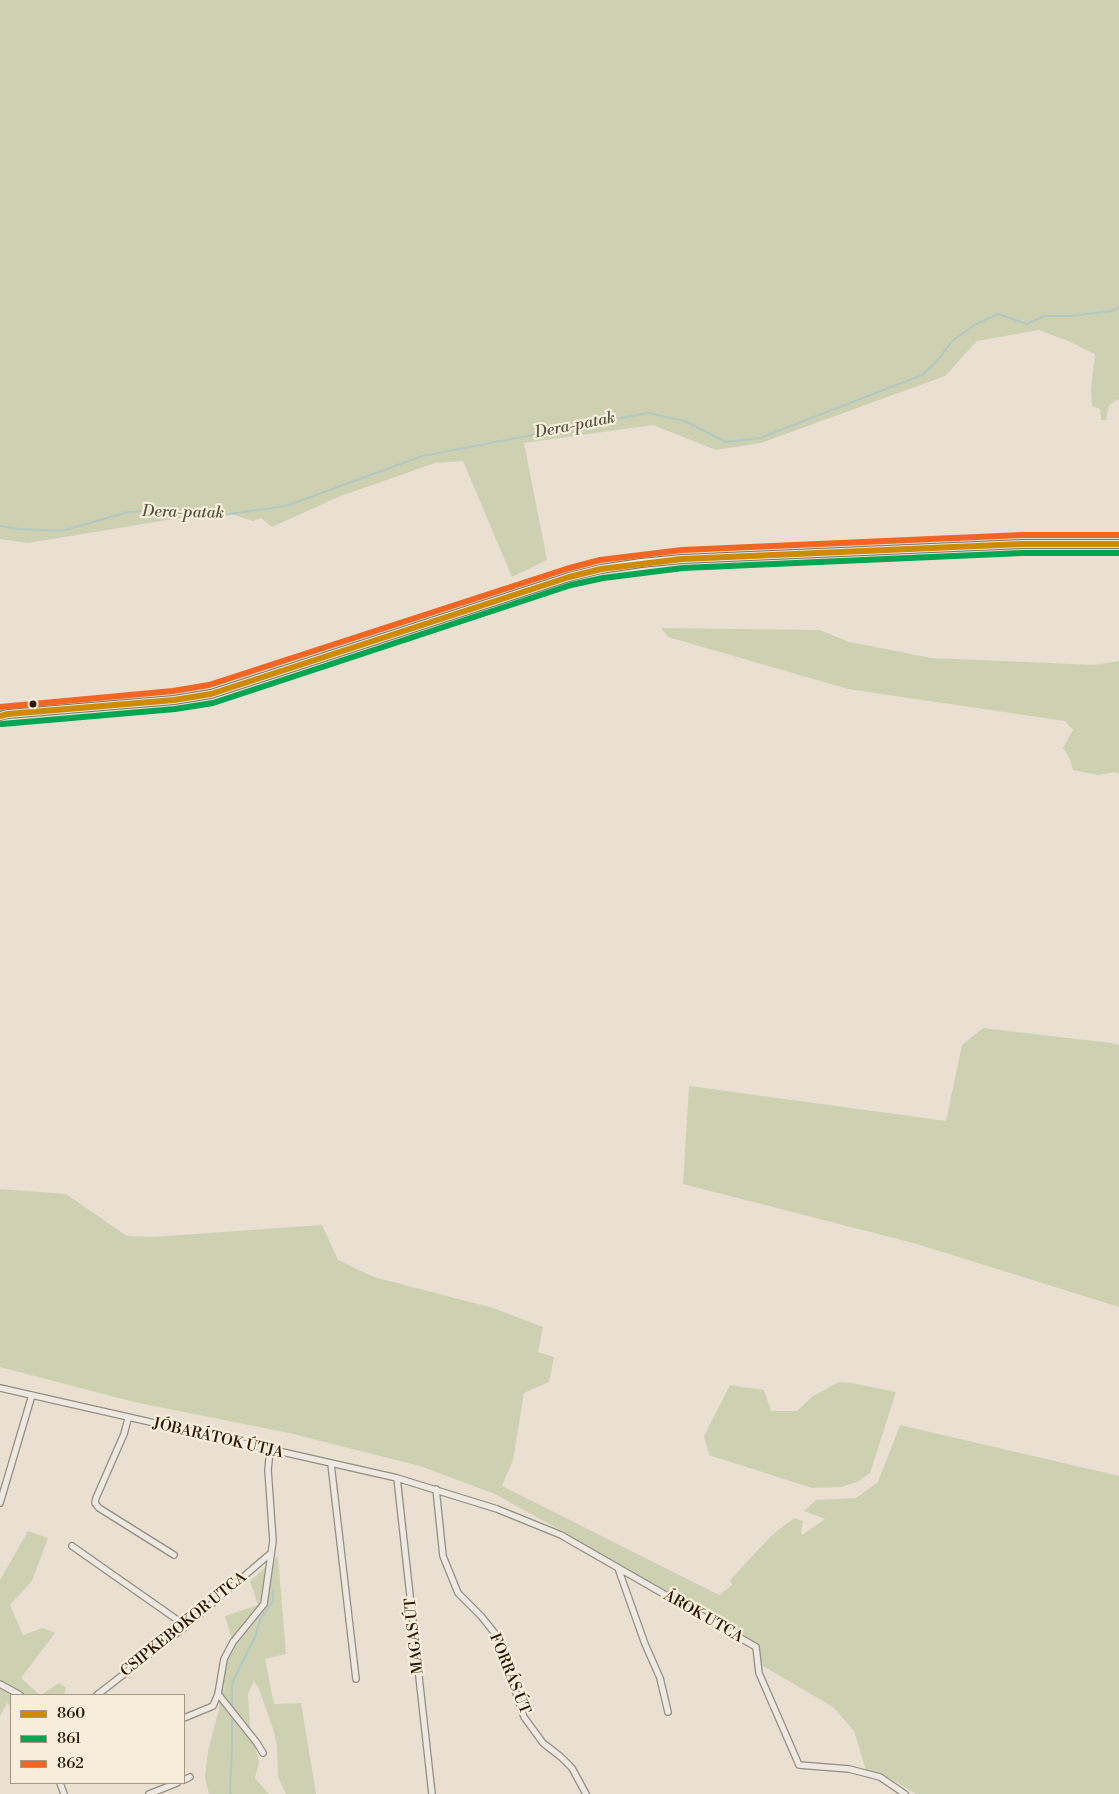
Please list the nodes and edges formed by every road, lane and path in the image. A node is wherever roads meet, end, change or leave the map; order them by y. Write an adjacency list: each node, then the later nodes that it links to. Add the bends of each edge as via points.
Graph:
1 (1119, 544): 2 (main road, via 1022,544 640,562 552,582 211,694)
2 (0, 716)
3 (0, 1388): 4 (street, JÓBARÁTOK ÚTJA)
4 (32, 1395): 5 (street, JÓBARÁTOK ÚTJA); 10 (street)
5 (128, 1418): 6 (street, JÓBARÁTOK ÚTJA); 13 (street, via 95,1504)
6 (270, 1450): 7 (street, JÓBARÁTOK ÚTJA); 12 (street)
7 (331, 1464): 8 (street, JÓBARÁTOK ÚTJA); 16 (street)
8 (397, 1478): 9 (street, JÓBARÁTOK ÚTJA); 30 (street, MAGAS ÚT)
9 (436, 1489): 14 (street, JÓBARÁTOK ÚTJA, via 560,1535); 31 (street, FORRÁS ÚT, via 443,1556 458,1593 497,1636 524,1717 543,1743 572,1768)
10 (0, 1503)
11 (72, 1546): 15 (street)
12 (271, 1554): 15 (street, CSIPKEBOKOR UTCA); 20 (street, via 264,1604 233,1642 224,1659)
13 (174, 1555)
14 (618, 1568): 21 (street, via 660,1678); 32 (street, ÁROK UTCA, via 756,1647 759,1673 799,1765 880,1777)
15 (186, 1626): 19 (street, CSIPKEBOKOR UTCA)
16 (356, 1679)
17 (0, 1684): 18 (street)
18 (18, 1694)
19 (98, 1694)
20 (218, 1694): 22 (street, via 213,1706); 23 (street)
21 (668, 1712)
22 (185, 1718)
23 (262, 1753)
24 (190, 1777): 25 (street)
25 (185, 1780)
26 (174, 1784): 29 (street)
27 (62, 1788): 28 (street)
28 (58, 1794)
29 (148, 1794)
30 (432, 1794)
31 (586, 1794)
32 (905, 1794)

